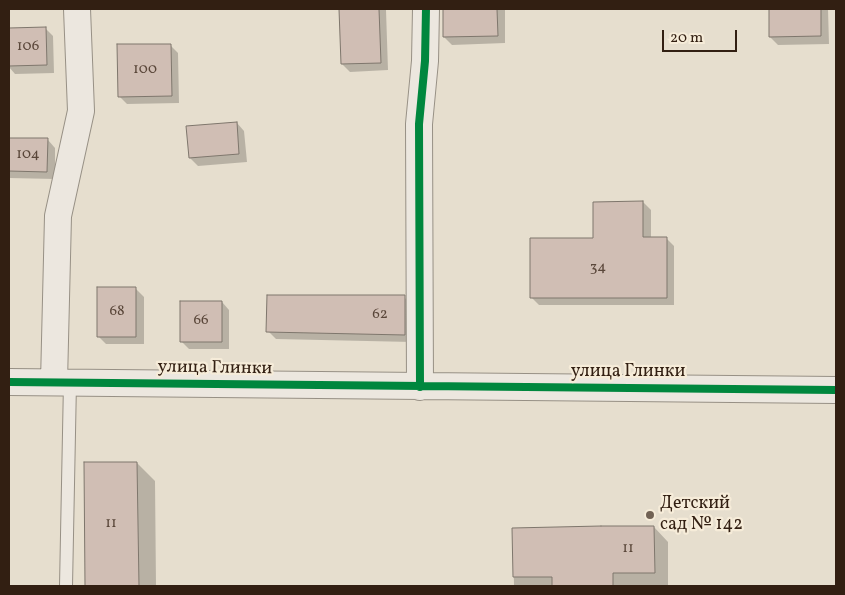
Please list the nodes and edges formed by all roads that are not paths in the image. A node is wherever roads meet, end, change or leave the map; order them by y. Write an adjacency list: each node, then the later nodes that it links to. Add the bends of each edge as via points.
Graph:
1 (77, 9): 4 (street, via 80,111 58,216)
2 (426, 9): 5 (street, via 419,124)
3 (9, 382): 4 (street, улица Глинки)
4 (62, 382): 5 (street, улица Глинки); 7 (lane)
5 (420, 387): 6 (street, улица Глинки)
6 (836, 390)
7 (66, 586)

